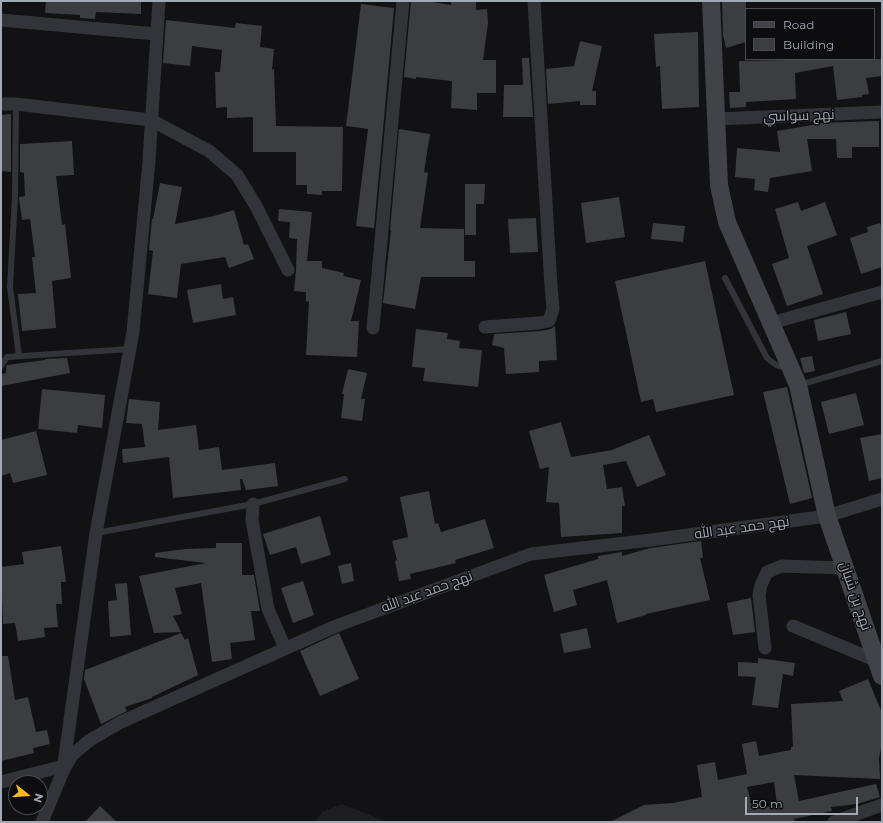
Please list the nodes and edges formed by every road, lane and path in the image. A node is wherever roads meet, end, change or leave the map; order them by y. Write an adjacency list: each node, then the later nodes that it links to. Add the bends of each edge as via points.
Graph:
1 (159, 1): 6 (street)
2 (403, 1): 17 (street)
3 (534, 1): 16 (street, via 553,309 549,321)
4 (711, 1): 10 (street, نهج بن شبان)
5 (1, 20): 6 (street)
6 (156, 34): 11 (street)
7 (1, 104): 8 (street)
8 (16, 104): 11 (street); 19 (lane, via 15,196 10,287)
9 (882, 112): 10 (street, نهج سواسي)
10 (716, 119): 15 (street, نهج بن شبان, via 719,185 727,222)
11 (151, 120): 12 (street, via 209,151 237,175 256,206); 18 (street)
12 (288, 270)
13 (725, 278): 22 (lane, via 767,358)
14 (882, 292): 15 (street)
15 (771, 323): 22 (street, نهج بن شبان)
16 (485, 327)
17 (373, 328)
18 (130, 349): 19 (lane); 27 (street)
19 (19, 356): 21 (lane, via 7,358)
20 (882, 361): 22 (lane)
21 (1, 366)
22 (795, 378): 26 (street, نهج بن شبان)
23 (345, 479): 25 (lane)
24 (882, 499): 26 (street, نهج حمد عبد الله)
25 (253, 504): 27 (lane); 30 (street, via 252,520 268,610)
26 (827, 516): 28 (street, نهج بن شبان); 30 (street, نهج حمد عبد الله, via 531,554 336,626)
27 (96, 533): 33 (street)
28 (845, 568): 31 (street, via 782,566 767,572 759,595); 32 (street, نهج بن شبان)
29 (793, 626): 32 (street)
30 (285, 648): 33 (street, نهج حمد عبد الله, via 121,722 90,740 72,755)
31 (765, 648)
32 (879, 668)
33 (63, 768): 34 (street); 36 (street)
34 (1, 782)
35 (882, 805): 37 (street)
36 (42, 822)
37 (834, 822)

